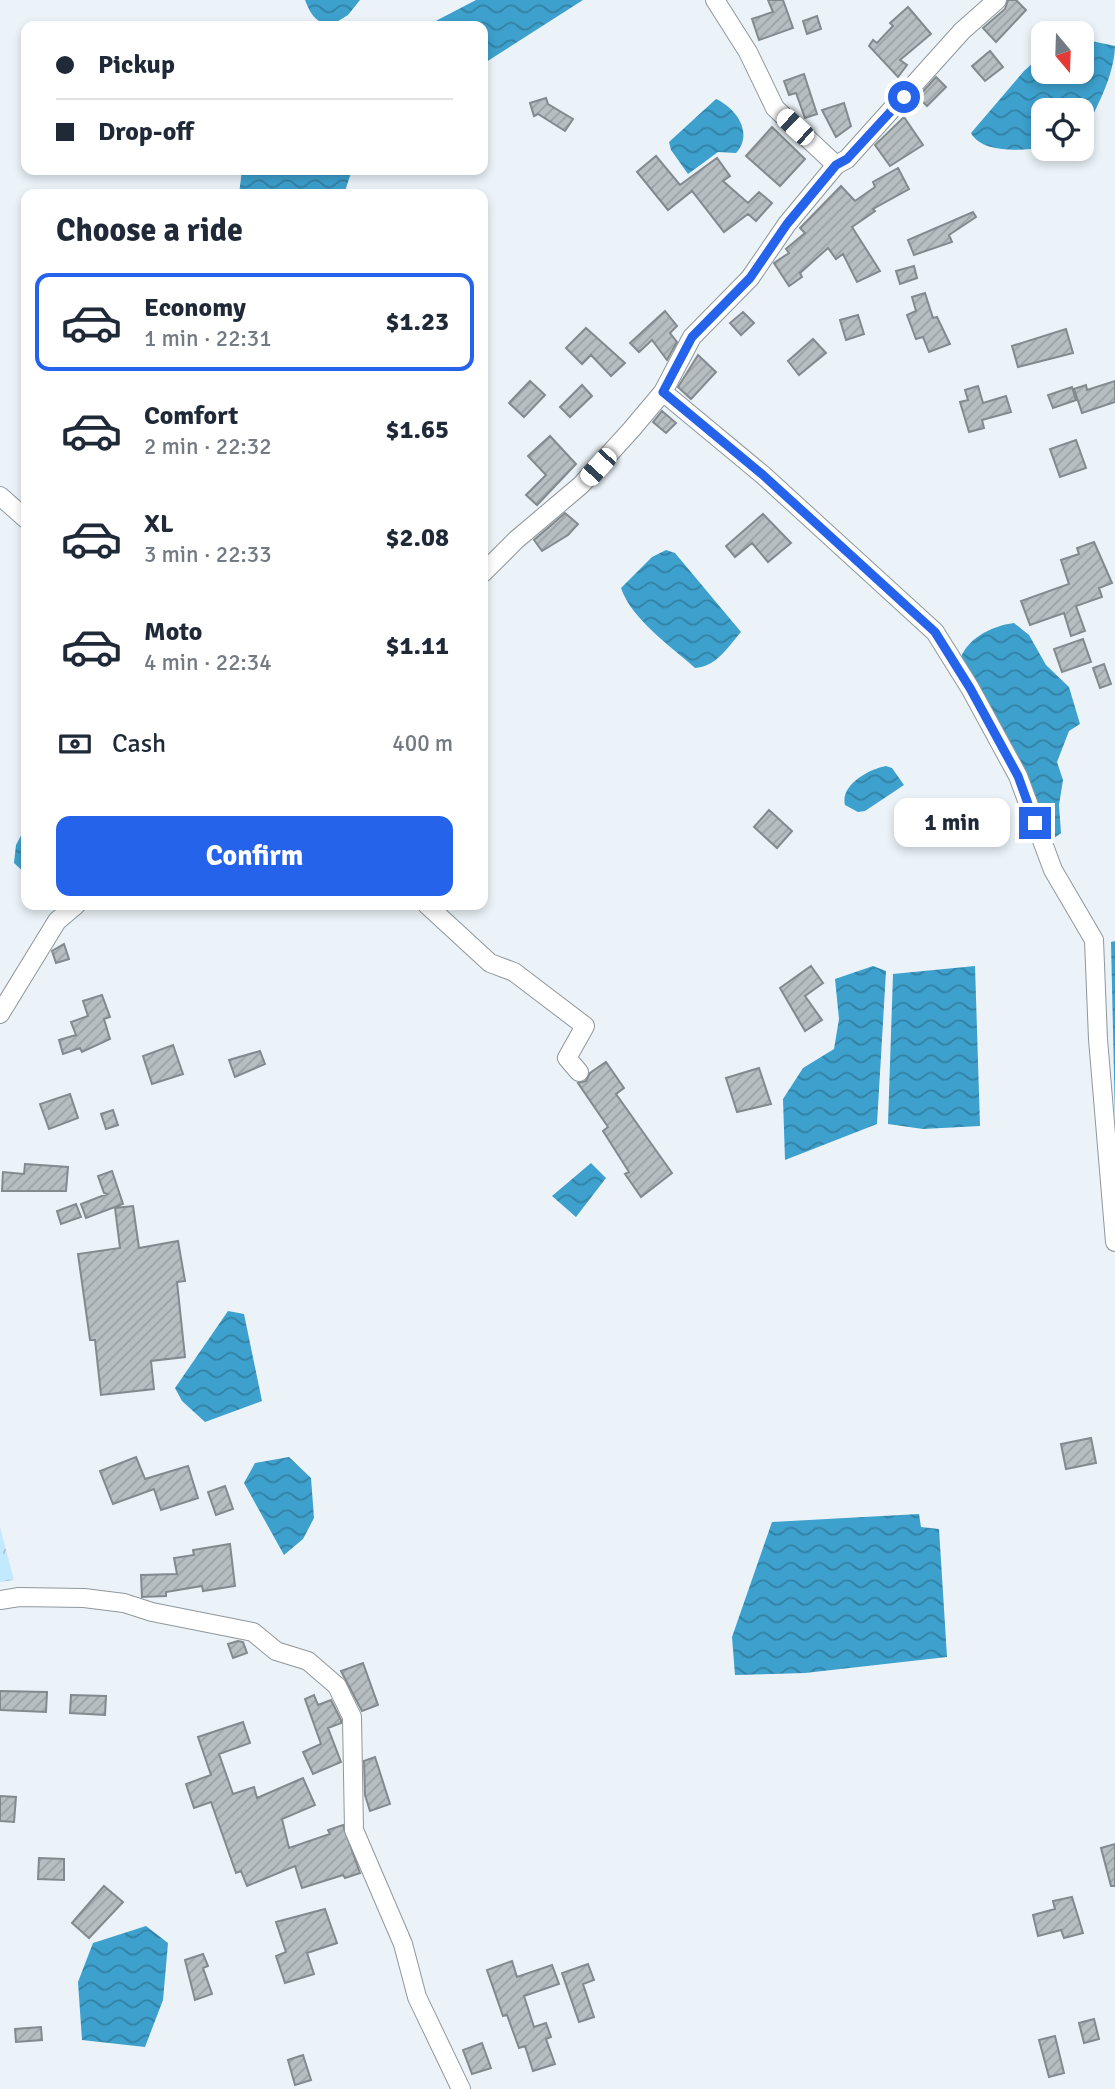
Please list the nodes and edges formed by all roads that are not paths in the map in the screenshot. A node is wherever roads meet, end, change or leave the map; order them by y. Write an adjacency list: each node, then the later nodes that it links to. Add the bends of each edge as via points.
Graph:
1 (715, 0): 3 (street, via 748,52 775,108)
2 (998, 0): 3 (street, via 962,31 847,159)
3 (836, 165): 4 (street, via 750,278 692,337)
4 (663, 392): 7 (street, via 581,485); 12 (street, via 763,475 935,632 1012,765 1053,870 1094,940)
5 (0, 496): 6 (street)
6 (21, 515)
7 (488, 568)
8 (70, 910): 10 (street, via 57,921)
9 (432, 910): 11 (street, via 490,963 514,972 585,1026 567,1058)
10 (0, 1014)
11 (579, 1072)
12 (1115, 1242)
13 (0, 1600): 14 (street, via 71,1598 124,1603 253,1632 276,1651 308,1661 337,1686 352,1717 354,1830 403,1944 417,1997)
14 (461, 2089)

